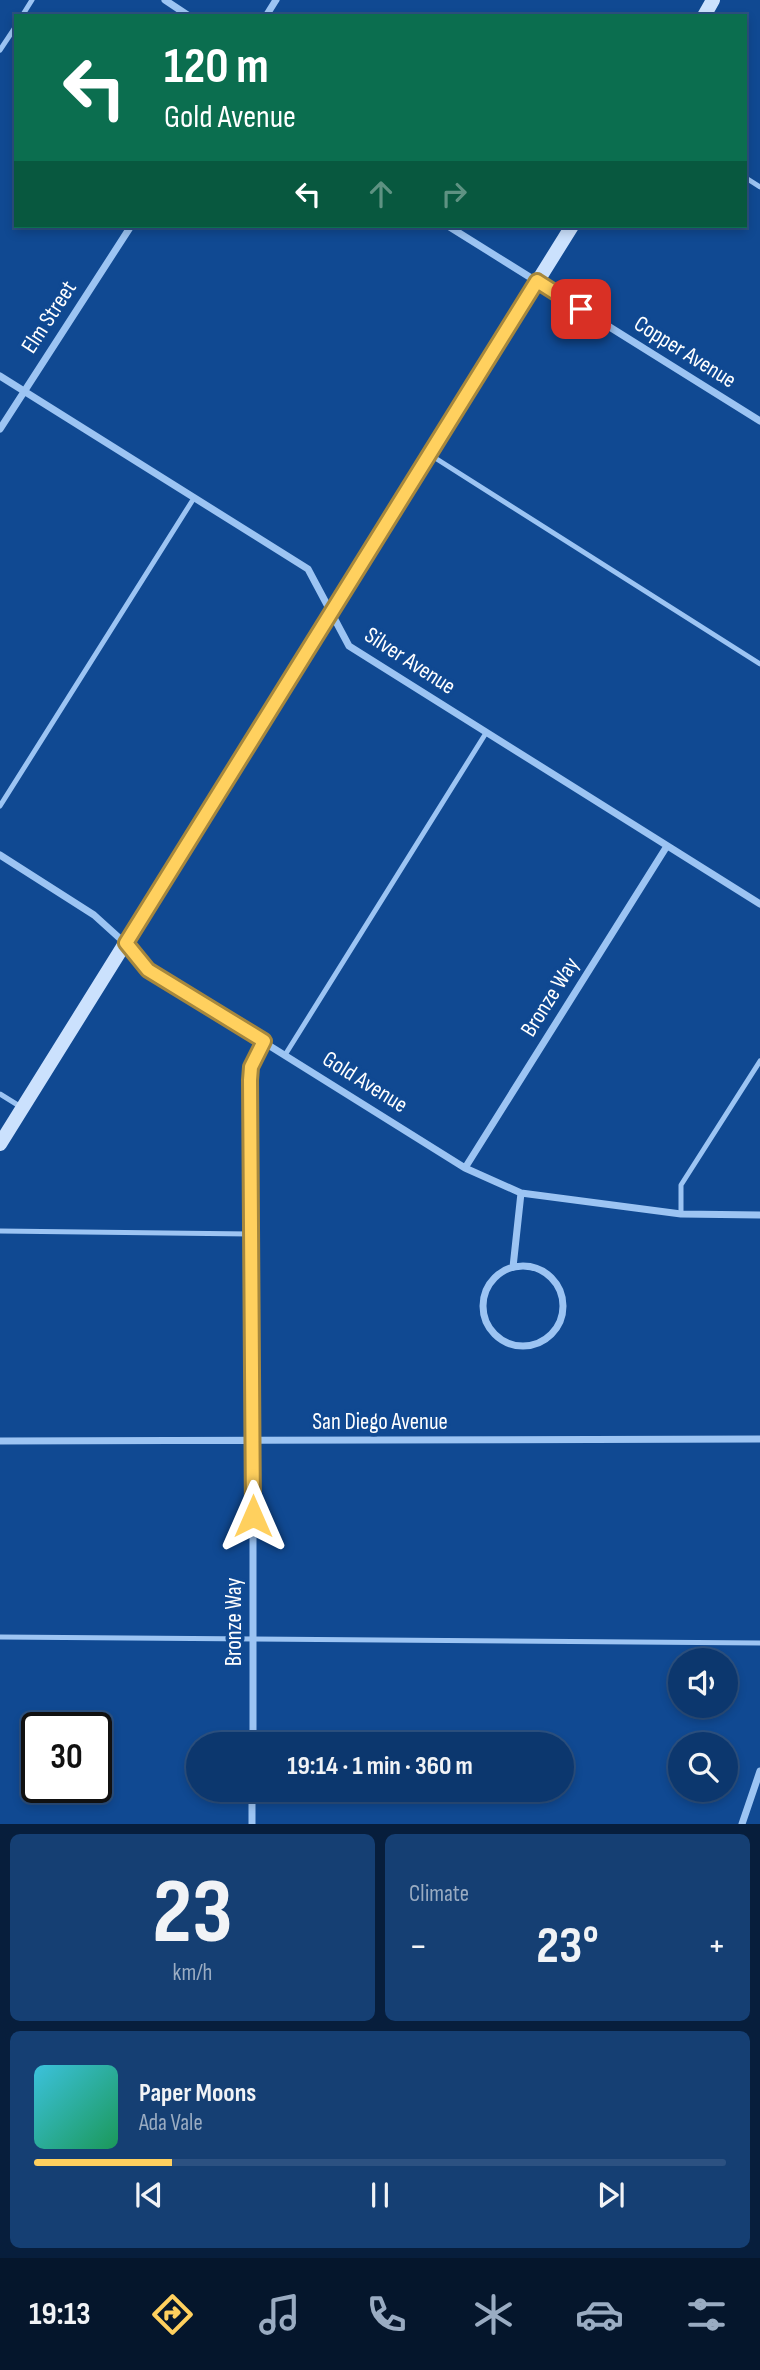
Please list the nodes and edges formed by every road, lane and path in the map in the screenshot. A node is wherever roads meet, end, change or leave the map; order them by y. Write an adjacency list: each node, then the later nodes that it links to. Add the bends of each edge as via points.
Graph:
1 (165, 0): 2 (street)
2 (187, 14)
3 (14, 29): 4 (lane)
4 (0, 50)
5 (130, 228): 10 (street, Elm Street)
6 (451, 228): 8 (street, Copper Avenue)
7 (571, 228): 8 (main road)
8 (537, 281): 11 (street, Copper Avenue); 13 (main road)
9 (0, 376): 10 (street, Silver Avenue)
10 (24, 391): 12 (street, Elm Street); 14 (street, Silver Avenue)
11 (760, 421)
12 (0, 429)
13 (429, 454): 15 (main road); 16 (lane)
14 (194, 498): 15 (street, Silver Avenue, via 308,569); 18 (lane)
15 (331, 610): 17 (street, Silver Avenue, via 349,646); 22 (main road)
16 (760, 664)
17 (486, 733): 19 (street, Silver Avenue); 24 (lane)
18 (0, 806)
19 (667, 846): 21 (street, Silver Avenue); 29 (street, Bronze Way)
20 (0, 855): 22 (street, Gold Avenue, via 94,915)
21 (760, 904)
22 (126, 943): 23 (street, Gold Avenue, via 148,970); 27 (main road)
23 (264, 1041): 24 (street, Gold Avenue); 34 (street, Bronze Way, via 250,1080)
24 (285, 1055): 29 (street, Gold Avenue)
25 (760, 1061): 31 (lane, via 681,1185)
26 (0, 1094): 27 (lane)
27 (23, 1108): 28 (main road)
28 (0, 1144)
29 (465, 1168): 30 (street, Gold Avenue)
30 (522, 1193): 31 (street, Gold Avenue); 35 (street)
31 (681, 1214): 32 (street, Gold Avenue)
32 (760, 1215)
33 (0, 1231): 34 (lane)
34 (250, 1234): 38 (street, Bronze Way)
35 (513, 1267): 35 (street, via 501,1272 485,1291 485,1316 489,1328 509,1343 534,1344 559,1322 563,1302 552,1277 540,1269)
36 (760, 1439): 38 (street, San Diego Avenue)
37 (0, 1441): 38 (street, San Diego Avenue)
38 (253, 1442): 40 (street, Bronze Way)
39 (0, 1637): 40 (lane)
40 (253, 1639): 41 (lane); 42 (street, Bronze Way)
41 (760, 1643)
42 (253, 1732)
43 (760, 1771): 46 (street)
44 (252, 1802): 45 (street)
45 (252, 1824)
46 (743, 1824)

